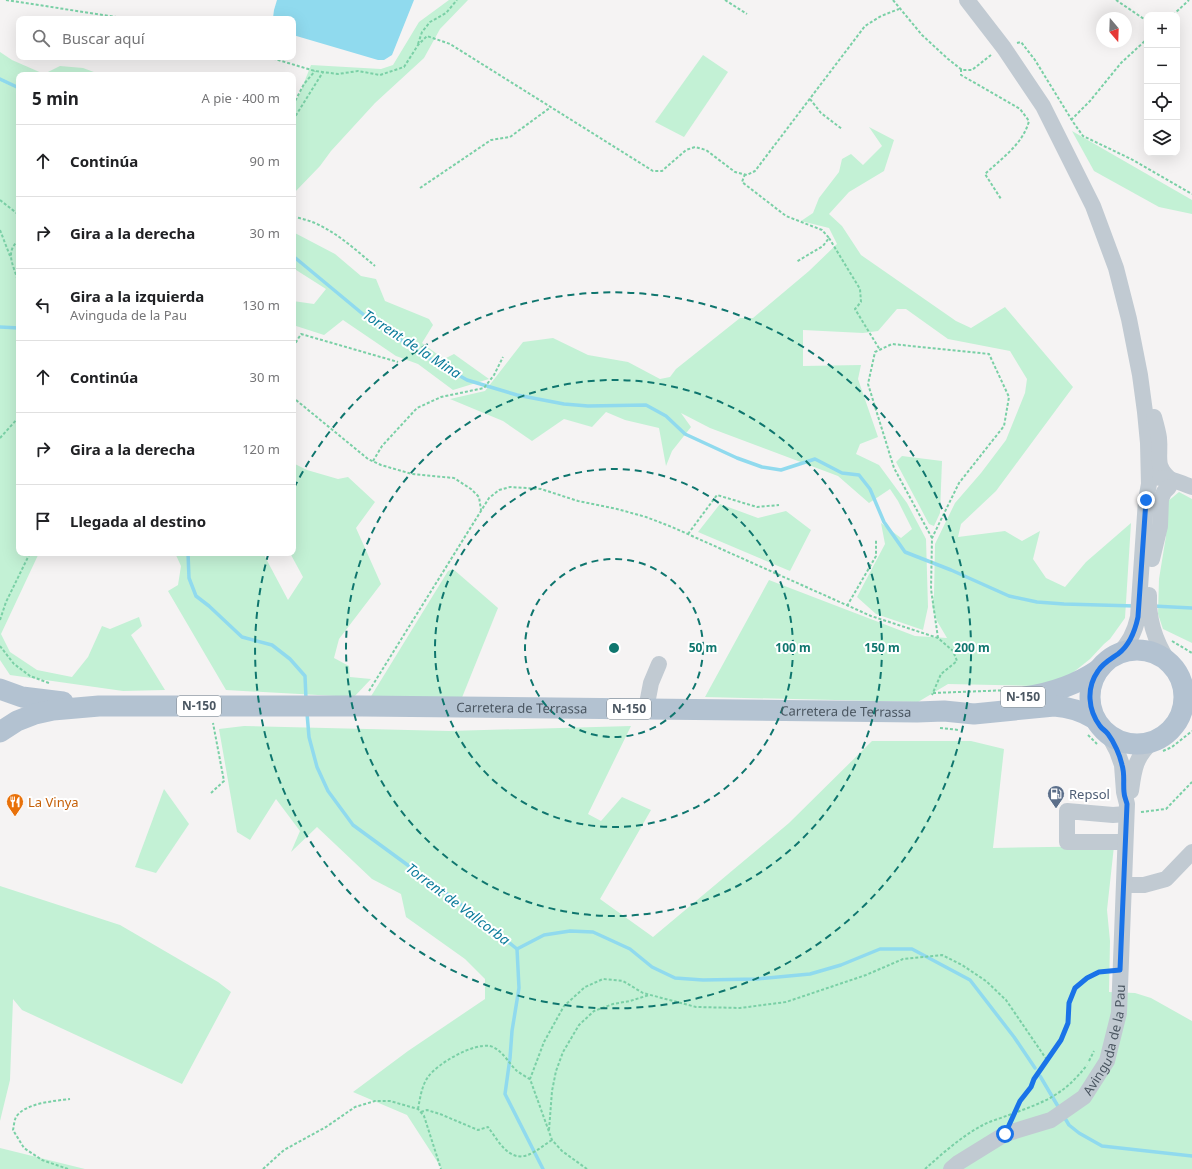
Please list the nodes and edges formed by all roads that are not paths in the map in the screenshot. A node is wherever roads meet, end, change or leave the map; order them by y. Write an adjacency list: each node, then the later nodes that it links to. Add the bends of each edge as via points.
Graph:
1 (967, 0): 2 (street, via 1004,48 1043,106 1093,206 1116,268)
2 (1140, 379): 3 (street, via 1157,426 1160,467); 3 (street, via 1151,470)
3 (1170, 483): 4 (street, via 1146,500 1138,617 1128,644); 7 (street, via 1161,500 1160,526 1152,559 1148,602 1158,645)
4 (1118, 654): 6 (main road, N-150); 7 (main road, N-150, via 1133,650 1148,651 1158,655)
5 (659, 664): 10 (street, via 651,683)
6 (1098, 670): 11 (main road, Carretera de Terrassa / N-150, via 1080,682 1046,694); 15 (main road, N-150, via 1090,693)
7 (1180, 674): 13 (main road, N-150, via 1183,708 1176,724)
8 (0, 689): 9 (main road, Carretera de Terrassa / N-150, via 22,697)
9 (99, 706): 10 (main road, Carretera de Terrassa / N-150); 14 (main road, Carretera de Terrassa / N-150, via 35,714 17,721)
10 (646, 709): 11 (main road, Carretera de Terrassa / N-150)
11 (934, 711): 15 (main road, Carretera de Terrassa / N-150, via 974,714 1067,706 1083,712)
12 (1192, 718): 13 (main road, N-150)
13 (1170, 730): 16 (main road, N-150, via 1159,738)
14 (0, 732)
15 (1097, 734): 16 (main road, N-150); 17 (street, Avinguda de la Pau, via 1117,751 1122,765 1124,792)
16 (1155, 748): 17 (street, Avinguda de la Pau, via 1142,751 1135,766 1130,794)
17 (1131, 808): 18 (street, Avinguda de la Pau); 18 (street, via 1113,815 1067,811 1067,842)
18 (1126, 842): 20 (street, Avinguda de la Pau)
19 (1192, 852): 20 (street, via 1166,879 1144,885)
20 (1124, 885): 21 (street, Avinguda de la Pau, via 1111,970 1119,1013 1107,1061 1084,1097 1051,1120 1005,1134)
21 (951, 1169)

